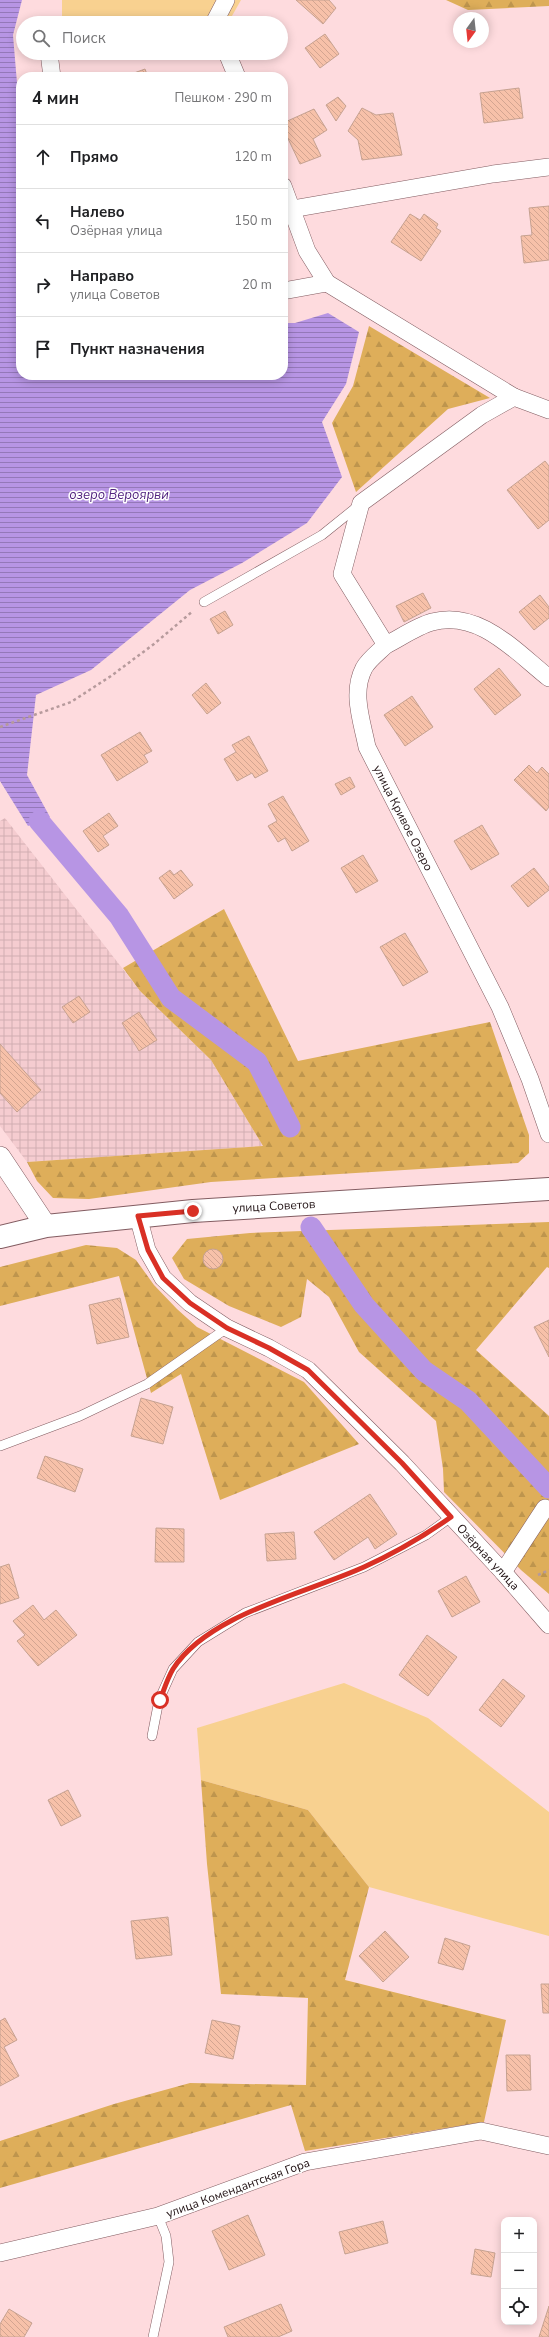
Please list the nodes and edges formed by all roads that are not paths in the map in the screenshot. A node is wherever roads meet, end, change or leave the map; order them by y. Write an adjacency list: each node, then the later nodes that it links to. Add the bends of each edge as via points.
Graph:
1 (226, 0): 2 (street)
2 (218, 16)
3 (51, 60): 5 (street)
4 (229, 60): 6 (street)
5 (52, 72)
6 (235, 72)
7 (549, 167): 9 (street, via 493,174)
8 (288, 199): 9 (street)
9 (292, 209): 10 (street, via 307,251)
10 (327, 284): 11 (street); 12 (street)
11 (288, 290)
12 (514, 397): 13 (street); 14 (street, via 482,415)
13 (549, 410)
14 (361, 503): 15 (lane, via 322,536); 16 (street, via 342,574)
15 (204, 602)
16 (386, 645): 17 (street, улица Кривое Озеро, via 432,622 460,620 492,632); 18 (street, улица Кривое Озеро, via 364,667 359,685 358,704 367,747 500,1007 530,1078)
17 (549, 678)
18 (549, 1134)
19 (0, 1157): 22 (street)
20 (549, 1189): 21 (main road, улица Советов)
21 (138, 1216): 22 (main road, улица Советов); 24 (street, Озёрная улица, via 148,1250 163,1278 190,1303)
22 (46, 1226): 23 (main road, улица Советов)
23 (0, 1237)
24 (227, 1328): 25 (lane, via 147,1384 80,1416); 27 (street, Озёрная улица, via 308,1370 402,1463)
25 (0, 1446)
26 (545, 1508): 28 (street)
27 (451, 1517): 28 (street, Озёрная улица); 30 (lane, via 426,1535 364,1567 245,1613 198,1642 173,1669 160,1700)
28 (503, 1572): 29 (street, Озёрная улица)
29 (549, 1625)
30 (152, 1736)
31 (549, 2146): 32 (street, улица Комендантская Гора, via 481,2131 305,2162)
32 (158, 2216): 33 (street, улица Комендантская Гора); 34 (lane, via 166,2236 170,2262)
33 (0, 2253)
34 (153, 2337)

